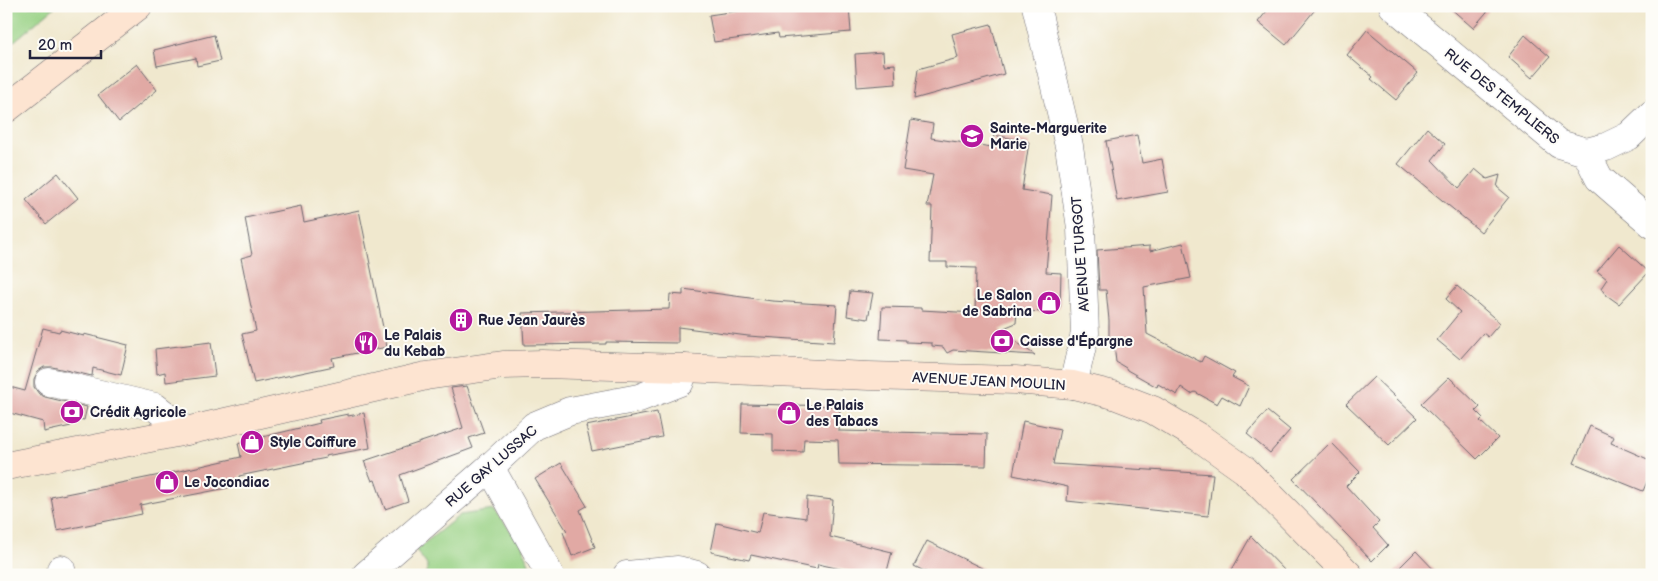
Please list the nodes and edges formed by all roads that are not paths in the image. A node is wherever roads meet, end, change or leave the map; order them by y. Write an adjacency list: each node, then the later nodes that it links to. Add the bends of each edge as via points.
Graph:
1 (138, 6): 4 (main road)
2 (1036, 6): 10 (street, AVENUE TURGOT, via 1069,146 1081,228 1085,333)
3 (1393, 6): 6 (street, RUE DES TEMPLIERS, via 1559,144)
4 (6, 109)
5 (1652, 114): 6 (street, via 1630,136)
6 (1586, 152): 7 (street, via 1599,178)
7 (1652, 224)
8 (684, 368): 10 (main road, AVENUE JEAN MOULIN, via 1000,379); 11 (main road, via 503,365 426,376); 13 (street, RUE GAY LUSSAC, via 680,382 639,398 570,411 534,426)
9 (49, 382): 11 (street, via 155,407)
10 (1073, 385): 18 (main road, AVENUE JEAN MOULIN, via 1114,395 1153,410 1200,438 1245,470)
11 (186, 431): 12 (main road)
12 (6, 466)
13 (489, 468): 14 (street, RUE GAY LUSSAC); 15 (street)
14 (366, 575)
15 (550, 575)
16 (628, 575): 17 (street, via 678,570)
17 (697, 575)
18 (1349, 575)

